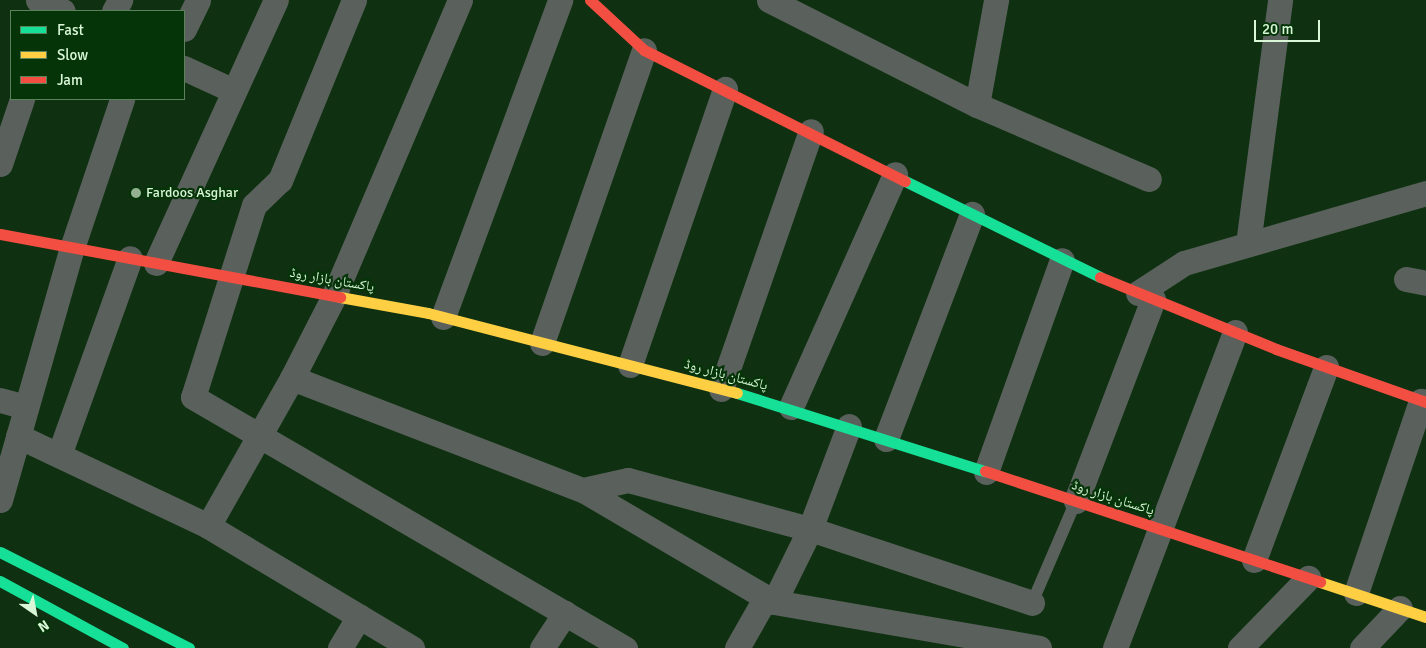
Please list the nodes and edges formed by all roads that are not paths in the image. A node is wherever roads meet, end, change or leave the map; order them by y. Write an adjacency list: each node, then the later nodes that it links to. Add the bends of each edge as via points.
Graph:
1 (198, 0): 10 (street)
2 (276, 0): 14 (street)
3 (354, 0): 30 (street, via 280,180 254,205)
4 (460, 0): 31 (street)
5 (560, 0): 33 (street)
6 (590, 0): 11 (street)
7 (769, 0): 17 (street)
8 (996, 0): 17 (street)
9 (1280, 0): 25 (street)
10 (185, 27)
11 (644, 50): 13 (street); 35 (street)
12 (185, 68): 14 (street)
13 (725, 89): 18 (street); 36 (street)
14 (234, 91): 29 (street)
15 (22, 100): 19 (street)
16 (122, 100): 26 (street)
17 (977, 105): 21 (street)
18 (811, 131): 20 (street); 39 (street)
19 (0, 164)
20 (895, 174): 23 (street); 43 (street)
21 (1150, 179)
22 (1426, 193): 25 (street)
23 (972, 214): 28 (street); 47 (street)
24 (0, 234): 26 (street, پاکستان بازار روڈ)
25 (1248, 244): 32 (street, via 1184,263)
26 (72, 248): 27 (street, پاکستان بازار روڈ); 42 (street)
27 (130, 258): 29 (street, پاکستان بازار روڈ); 48 (street)
28 (1062, 260): 32 (street); 49 (street)
29 (156, 263): 30 (street, پاکستان بازار روڈ)
30 (230, 277): 31 (street, پاکستان بازار روڈ); 46 (street, via 193,397)
31 (334, 296): 33 (street, پاکستان بازار روڈ); 38 (street)
32 (1146, 296): 34 (street); 52 (street)
33 (443, 317): 35 (street, پاکستان بازار روڈ)
34 (1235, 332): 37 (street); 55 (street)
35 (542, 343): 36 (street, پاکستان بازار روڈ)
36 (630, 365): 39 (street, پاکستان بازار روڈ)
37 (1326, 367): 41 (street); 57 (street)
38 (292, 378): 46 (street); 50 (street)
39 (721, 389): 43 (street, پاکستان بازار روڈ)
40 (0, 400): 42 (street)
41 (1424, 402): 60 (street)
42 (26, 407): 45 (street)
43 (791, 407): 44 (street, پاکستان بازار روڈ)
44 (849, 426): 47 (street, پاکستان بازار روڈ); 54 (street)
45 (18, 436): 48 (street); 51 (street)
46 (259, 436): 53 (street); 64 (street)
47 (886, 439): 49 (street, پاکستان بازار روڈ)
48 (59, 455): 53 (street)
49 (986, 472): 52 (street, پاکستان بازار روڈ)
50 (583, 490): 54 (street, via 628,480); 61 (street)
51 (0, 500)
52 (1076, 501): 55 (street, پاکستان بازار روڈ); 62 (lane)
53 (208, 526): 65 (street)
54 (810, 529): 61 (street); 62 (street)
55 (1162, 529): 57 (street, پاکستان بازار روڈ); 75 (street)
56 (0, 552): 69 (street)
57 (1254, 560): 58 (street, پاکستان بازار روڈ)
58 (1308, 578): 60 (street, پاکستان بازار روڈ); 76 (street)
59 (0, 580): 68 (street)
60 (1356, 593): 63 (street, پاکستان بازار روڈ)
61 (770, 599): 67 (street); 74 (street)
62 (1032, 603)
63 (1400, 608): 66 (street, پاکستان بازار روڈ); 77 (street)
64 (565, 613): 72 (street); 73 (street)
65 (359, 616): 70 (street); 71 (street)
66 (1426, 617)
67 (741, 647)
68 (123, 648)
69 (188, 648)
70 (340, 648)
71 (412, 648)
72 (542, 648)
73 (625, 648)
74 (1039, 648)
75 (1116, 648)
76 (1240, 648)
77 (1362, 648)

